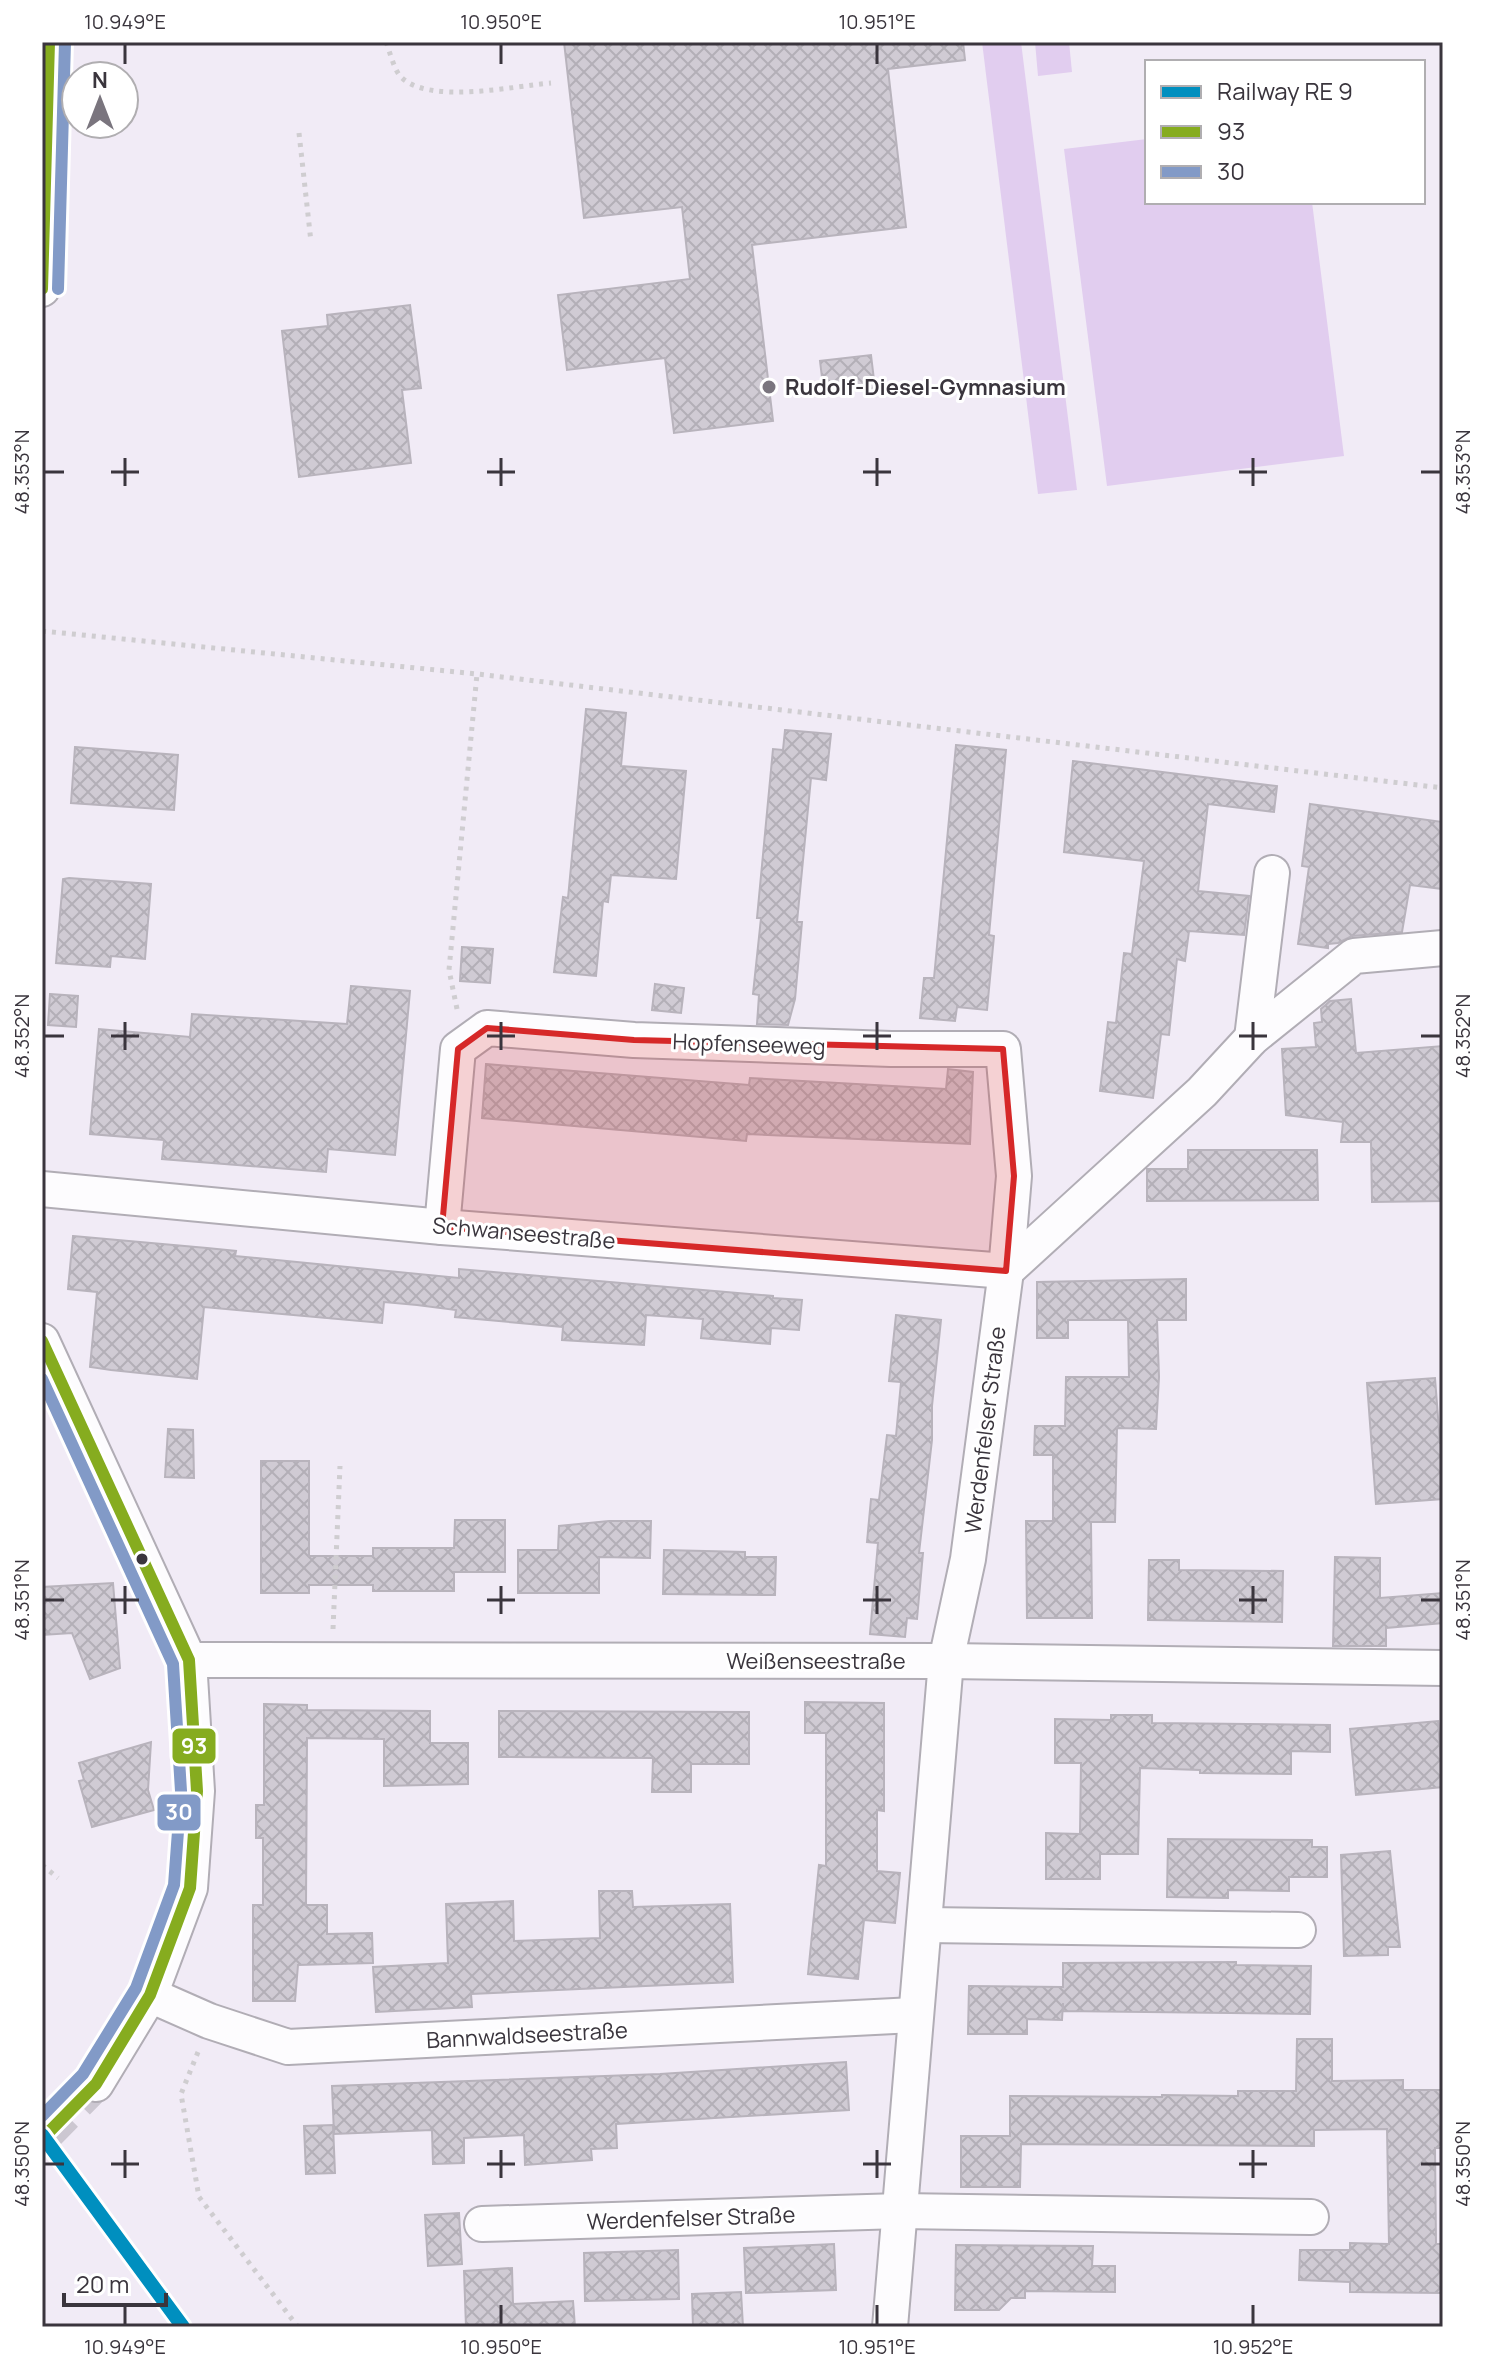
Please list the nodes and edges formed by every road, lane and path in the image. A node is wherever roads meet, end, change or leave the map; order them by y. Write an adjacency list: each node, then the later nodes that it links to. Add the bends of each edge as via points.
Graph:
1 (49, 42): 6 (street)
2 (386, 42): 3 (path, via 400,76 437,92)
3 (551, 83)
4 (299, 133): 5 (path)
5 (311, 242)
6 (42, 289)
7 (42, 631): 8 (path)
8 (477, 674): 9 (path); 13 (path, via 449,970 461,1028)
9 (1443, 788)
10 (1272, 873): 12 (street)
11 (1443, 948): 12 (street, via 1354,956)
12 (1252, 1038): 16 (street, via 1202,1092)
13 (458, 1049): 15 (street); 16 (street, Hopfenseeweg, via 487,1028 634,1040 1003,1049 1014,1176)
14 (42, 1189): 15 (street, Schwanseestraße)
15 (442, 1227): 16 (street, Schwanseestraße)
16 (1006, 1271): 20 (street, Werdenfelser Straße, via 968,1559)
17 (42, 1341): 19 (street)
18 (340, 1466): 21 (path)
19 (189, 1660): 21 (street, Weißenseestraße); 27 (street, via 197,1791 190,1888)
20 (946, 1661): 21 (street, Weißenseestraße); 22 (street, Weißenseestraße); 25 (street, Werdenfelser Straße)
21 (331, 1662)
22 (1443, 1668)
23 (42, 1865): 24 (path)
24 (58, 1878)
25 (926, 1925): 26 (street); 28 (street, Werdenfelser Straße)
26 (1298, 1930)
27 (150, 1995): 29 (street, Bannwaldseestraße); 30 (street)
28 (914, 2015): 29 (street, Bannwaldseestraße, via 288,2047); 31 (street, Werdenfelser Straße)
29 (209, 2021): 34 (path, via 181,2094 199,2197)
30 (96, 2084)
31 (900, 2211): 32 (street, Werdenfelser Straße); 33 (street, Werdenfelser Straße); 35 (street, Werdenfelser Straße)
32 (1311, 2217)
33 (482, 2224)
34 (298, 2327)
35 (890, 2327)

